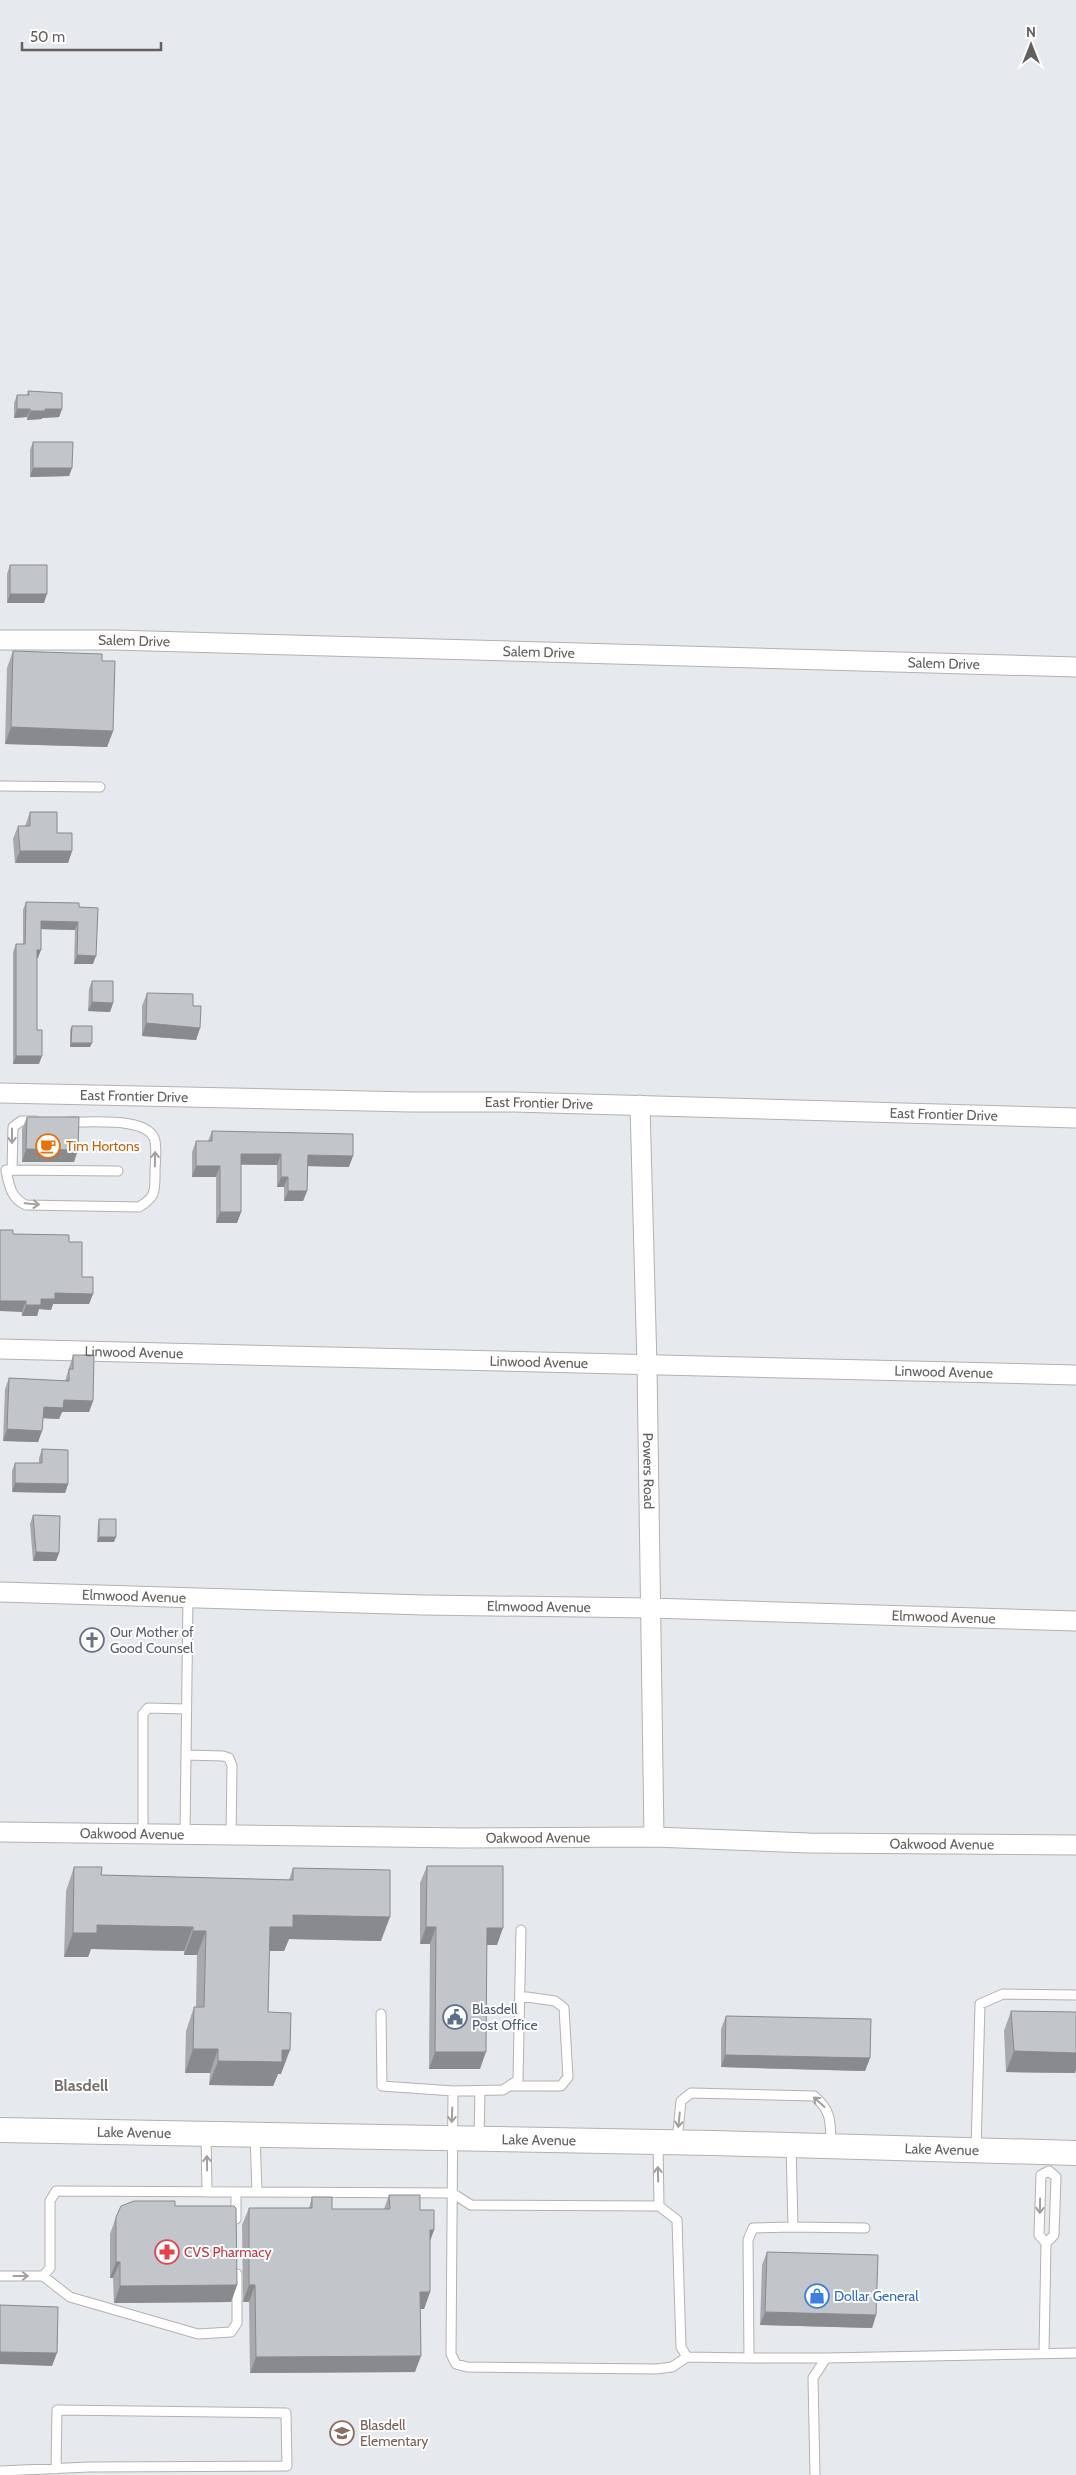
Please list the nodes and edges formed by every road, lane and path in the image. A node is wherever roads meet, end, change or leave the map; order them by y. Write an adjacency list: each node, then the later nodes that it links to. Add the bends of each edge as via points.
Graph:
1 (0, 640): 2 (street, Salem Drive, via 154,641)
2 (1076, 667)
3 (0, 786): 4 (lane)
4 (100, 787)
5 (0, 1093): 6 (street, East Frontier Drive)
6 (640, 1105): 7 (street, East Frontier Drive); 13 (street, Powers Road)
7 (1076, 1118)
8 (40, 1121): 10 (lane, one-way to 10, via 21,1121 12,1127)
9 (60, 1122): 10 (lane, one-way to 9, via 10,1189 18,1202 26,1205 139,1206 150,1201 155,1191 155,1141 149,1129 138,1124)
10 (6, 1170): 11 (lane)
11 (118, 1171)
12 (0, 1349): 13 (street, Linwood Avenue)
13 (648, 1366): 14 (street, Linwood Avenue); 17 (street, Powers Road)
14 (1076, 1375)
15 (0, 1592): 16 (street, Elmwood Avenue)
16 (188, 1597): 17 (street, Elmwood Avenue); 19 (lane)
17 (650, 1608): 18 (street, Elmwood Avenue); 25 (street, Powers Road)
18 (1076, 1621)
19 (186, 1709): 20 (lane); 22 (lane, via 148,1708 143,1714)
20 (186, 1755): 23 (lane); 24 (lane, via 229,1758 232,1766)
21 (0, 1832): 22 (street, Oakwood Avenue)
22 (143, 1834): 23 (street, Oakwood Avenue)
23 (185, 1835): 24 (street, Oakwood Avenue)
24 (231, 1835): 25 (street, Oakwood Avenue)
25 (654, 1837): 26 (street, Oakwood Avenue, via 809,1843)
26 (1076, 1845)
27 (521, 1930): 29 (lane)
28 (1076, 1995): 42 (lane, via 1003,1994 980,2004)
29 (520, 1996): 31 (lane, via 518,2080); 31 (lane, via 554,2001 564,2008 568,2077 561,2086)
30 (382, 2014): 32 (lane, via 382,2086)
31 (509, 2086): 33 (lane, via 503,2090)
32 (453, 2091): 33 (lane); 37 (lane, one-way to 37)
33 (480, 2091): 38 (lane)
34 (0, 2130): 35 (street, Lake Avenue)
35 (206, 2134): 36 (street, Lake Avenue); 45 (lane, one-way to 35)
36 (255, 2135): 37 (street, Lake Avenue); 47 (lane)
37 (451, 2139): 38 (street, Lake Avenue); 48 (lane)
38 (479, 2139): 39 (street, Lake Avenue)
39 (667, 2143): 40 (street, Lake Avenue); 41 (lane, one-way to 39, via 830,2114 814,2096 692,2093 681,2101); 49 (lane, one-way to 39)
40 (791, 2145): 41 (street, Lake Avenue); 50 (lane)
41 (831, 2146): 42 (street, Lake Avenue)
42 (976, 2150): 44 (street, Lake Avenue)
43 (1076, 2153): 44 (street, Lake Avenue)
44 (1049, 2162): 53 (lane, via 1056,2177 1054,2235); 53 (lane, one-way to 53, via 1040,2175 1039,2234)
45 (207, 2192): 46 (lane); 56 (lane, via 56,2191 50,2201 50,2268)
46 (236, 2192): 47 (lane); 52 (lane)
47 (257, 2192): 48 (lane)
48 (452, 2193): 49 (lane, via 471,2205); 59 (lane, via 451,2354 456,2364 467,2367 656,2369 672,2367)
49 (659, 2206): 59 (lane, via 677,2220 681,2347)
50 (793, 2227): 51 (lane); 60 (lane, via 753,2228 748,2240)
51 (864, 2228)
52 (236, 2230)
53 (1046, 2243): 57 (lane)
54 (236, 2267): 56 (lane, via 237,2323 231,2332 198,2334 70,2297)
55 (0, 2276): 56 (lane, one-way to 56)
56 (43, 2276)
57 (1044, 2352): 58 (lane); 61 (lane)
58 (1076, 2353)
59 (687, 2357): 60 (lane)
60 (749, 2358): 61 (lane)
61 (826, 2358): 67 (lane, via 813,2378)
62 (56, 2470): 63 (lane); 64 (lane); 66 (lane, via 57,2410 286,2412)
63 (0, 2471)
64 (89, 2471): 65 (lane)
65 (198, 2471): 66 (lane)
66 (287, 2471)
67 (815, 2475)

